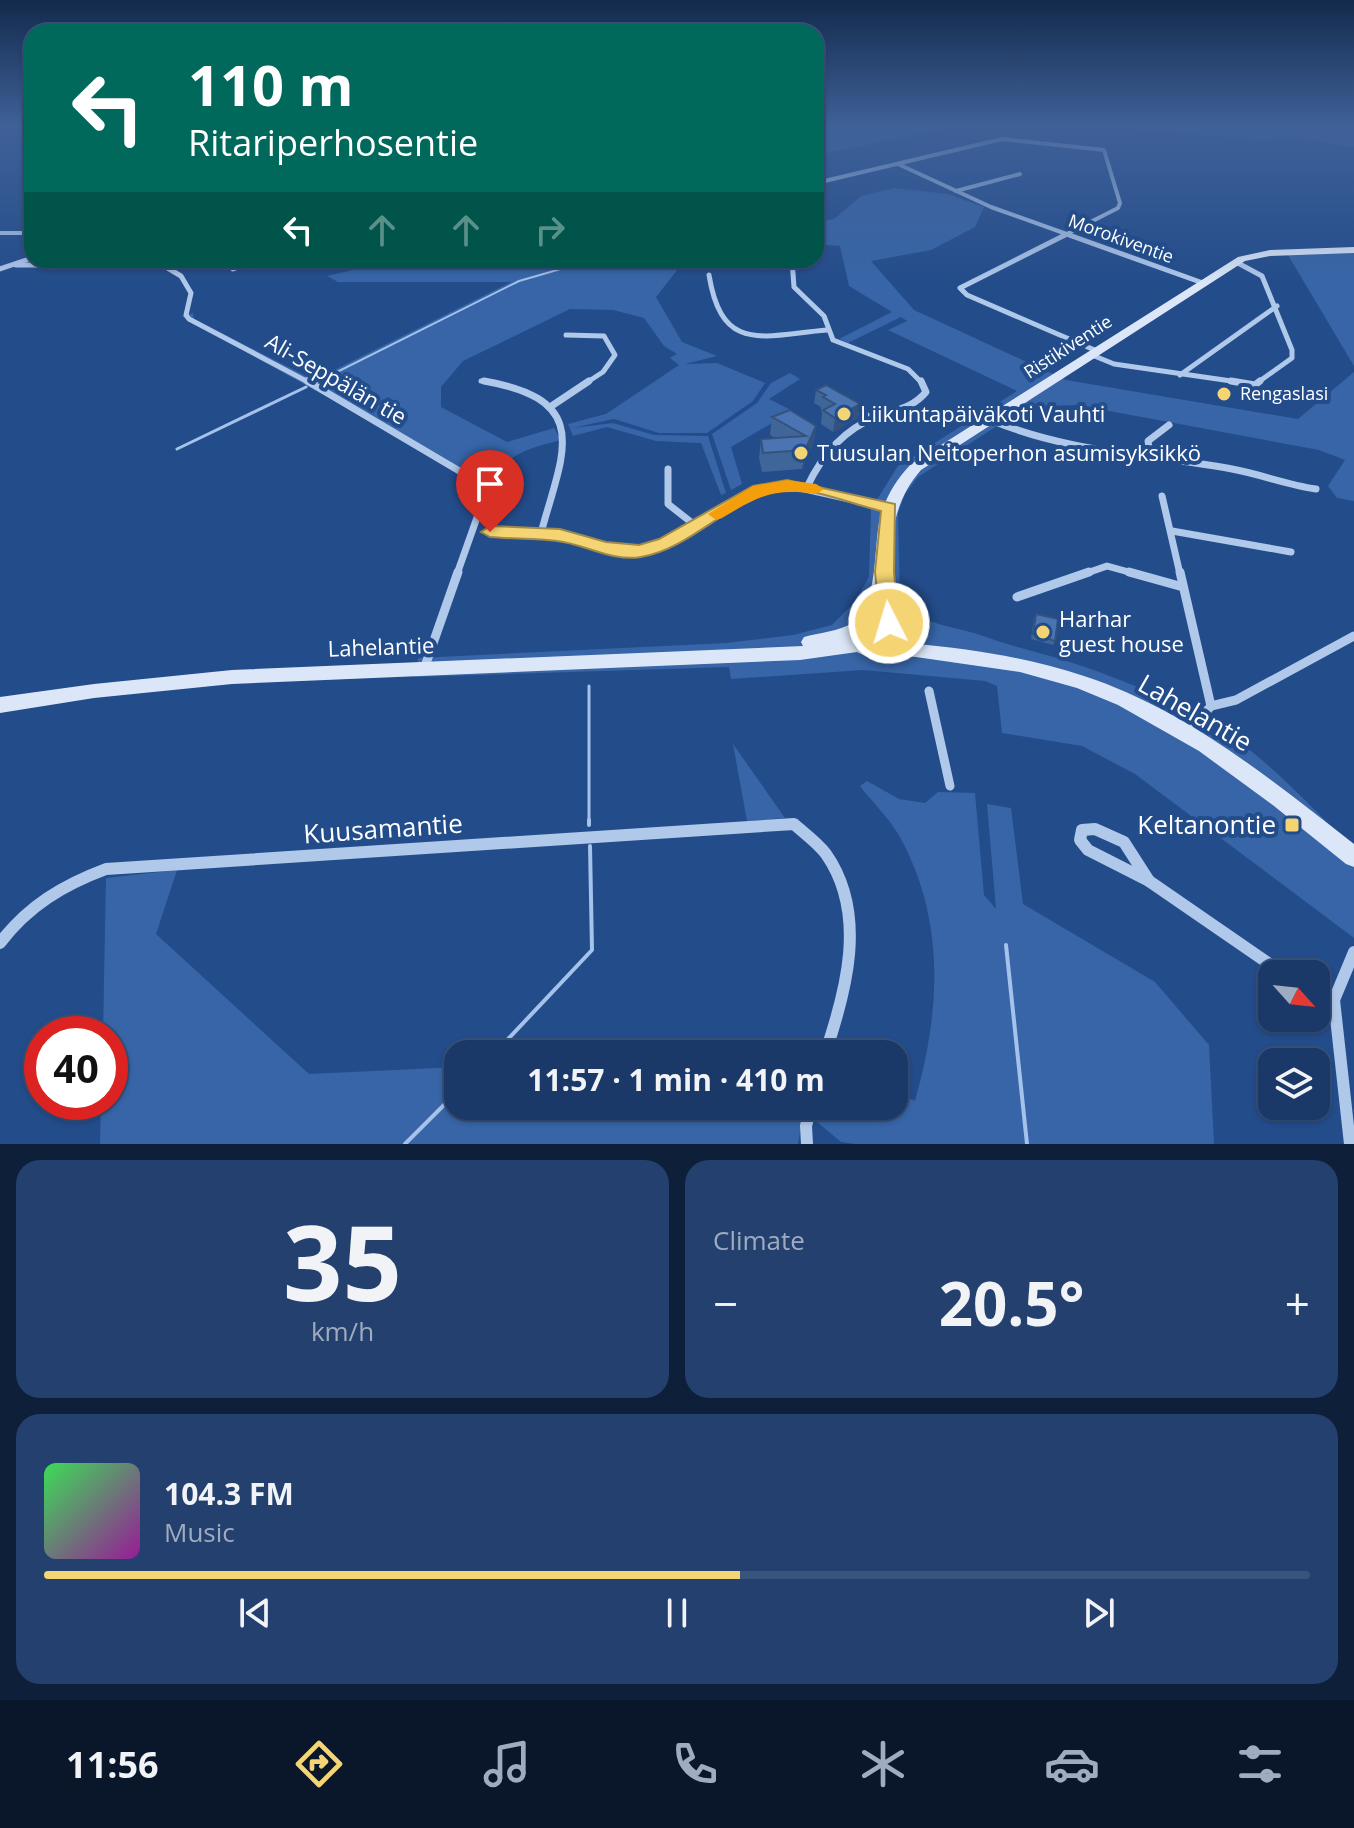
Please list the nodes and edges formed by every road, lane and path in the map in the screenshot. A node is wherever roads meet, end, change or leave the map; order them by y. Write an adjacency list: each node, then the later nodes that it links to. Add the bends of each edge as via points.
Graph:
1 (926, 177): 4 (street, Morokiventie)
2 (1007, 177): 4 (street)
3 (1111, 177): 7 (street, via 1120,206)
4 (955, 191): 7 (street, Morokiventie)
5 (0, 233): 6 (street)
6 (24, 233)
7 (1066, 234): 17 (street, Morokiventie); 21 (street, via 960,288)
8 (1354, 250): 10 (street, Ristikiventie, via 1259,254)
9 (24, 262): 11 (street)
10 (1236, 262): 17 (street, Ristikiventie); 18 (street, via 1262,276)
11 (16, 265): 12 (street); 15 (street)
12 (24, 265)
13 (168, 268): 46 (street, Ali-Seppälän tie, via 181,276 191,293 189,319 262,355 478,482 485,495)
14 (793, 268): 19 (street, via 794,287 824,316)
15 (0, 269)
16 (709, 275): 19 (street, via 715,309 735,330 767,337)
17 (1203, 283): 21 (street, Ristikiventie)
18 (1277, 306): 22 (street); 22 (street, via 1292,358 1255,385)
19 (827, 330): 26 (street, via 833,340 901,365 923,381 926,392 917,404)
20 (566, 335): 25 (street, via 604,336 615,355 603,372)
21 (1095, 353): 22 (street, via 1114,364); 27 (street, Ristikiventie)
22 (1180, 375)
23 (481, 381): 25 (street)
24 (836, 398): 26 (street)
25 (550, 407): 38 (street, via 565,442)
26 (872, 419): 31 (street, via 829,446)
27 (991, 420): 29 (street, via 1031,439); 34 (street, Ristikiventie, via 905,477)
28 (1169, 425): 29 (street, via 1148,441)
29 (1151, 460): 32 (street, via 1234,469)
30 (668, 469): 35 (street, via 668,508)
31 (807, 487): 34 (street); 35 (street, via 759,490)
32 (1316, 489)
33 (1162, 496): 36 (street)
34 (889, 508): 40 (street, Ristikiventie)
35 (696, 526): 38 (street, via 639,551)
36 (1172, 531): 39 (street); 41 (street)
37 (490, 532): 38 (street)
38 (541, 533)
39 (1291, 552)
40 (884, 572): 43 (street, Ristikiventie); 44 (street, Ristikiventie)
41 (1183, 587): 42 (street, via 1107,566); 49 (street)
42 (1017, 597)
43 (861, 631): 44 (street); 44 (street, via 880,654); 46 (street, Lahelantie, via 800,653)
44 (896, 635): 50 (street, Lahelantie, via 1097,689)
45 (1354, 636): 49 (street, via 1236,700)
46 (424, 669): 48 (street, Lahelantie, via 232,677)
47 (929, 691): 51 (street)
48 (0, 705)
49 (1211, 706): 50 (street)
50 (1188, 734): 52 (street, Lahelantie)
51 (950, 786)
52 (1354, 857)
53 (1149, 881): 53 (street, via 1138,854 1125,841 1099,827 1082,830 1080,840 1088,850); 57 (street)
54 (4, 930): 55 (street, Kuusamantie); 60 (street, Kuusamantie, via 61,888 106,869 794,824 826,854 848,903 850,953)
55 (0, 943)
56 (1354, 952): 59 (street)
57 (1264, 960)
58 (1330, 999): 59 (street)
59 (1334, 1000): 62 (street)
60 (830, 1040)
61 (808, 1120): 63 (street)
62 (1351, 1138)
63 (807, 1144)

